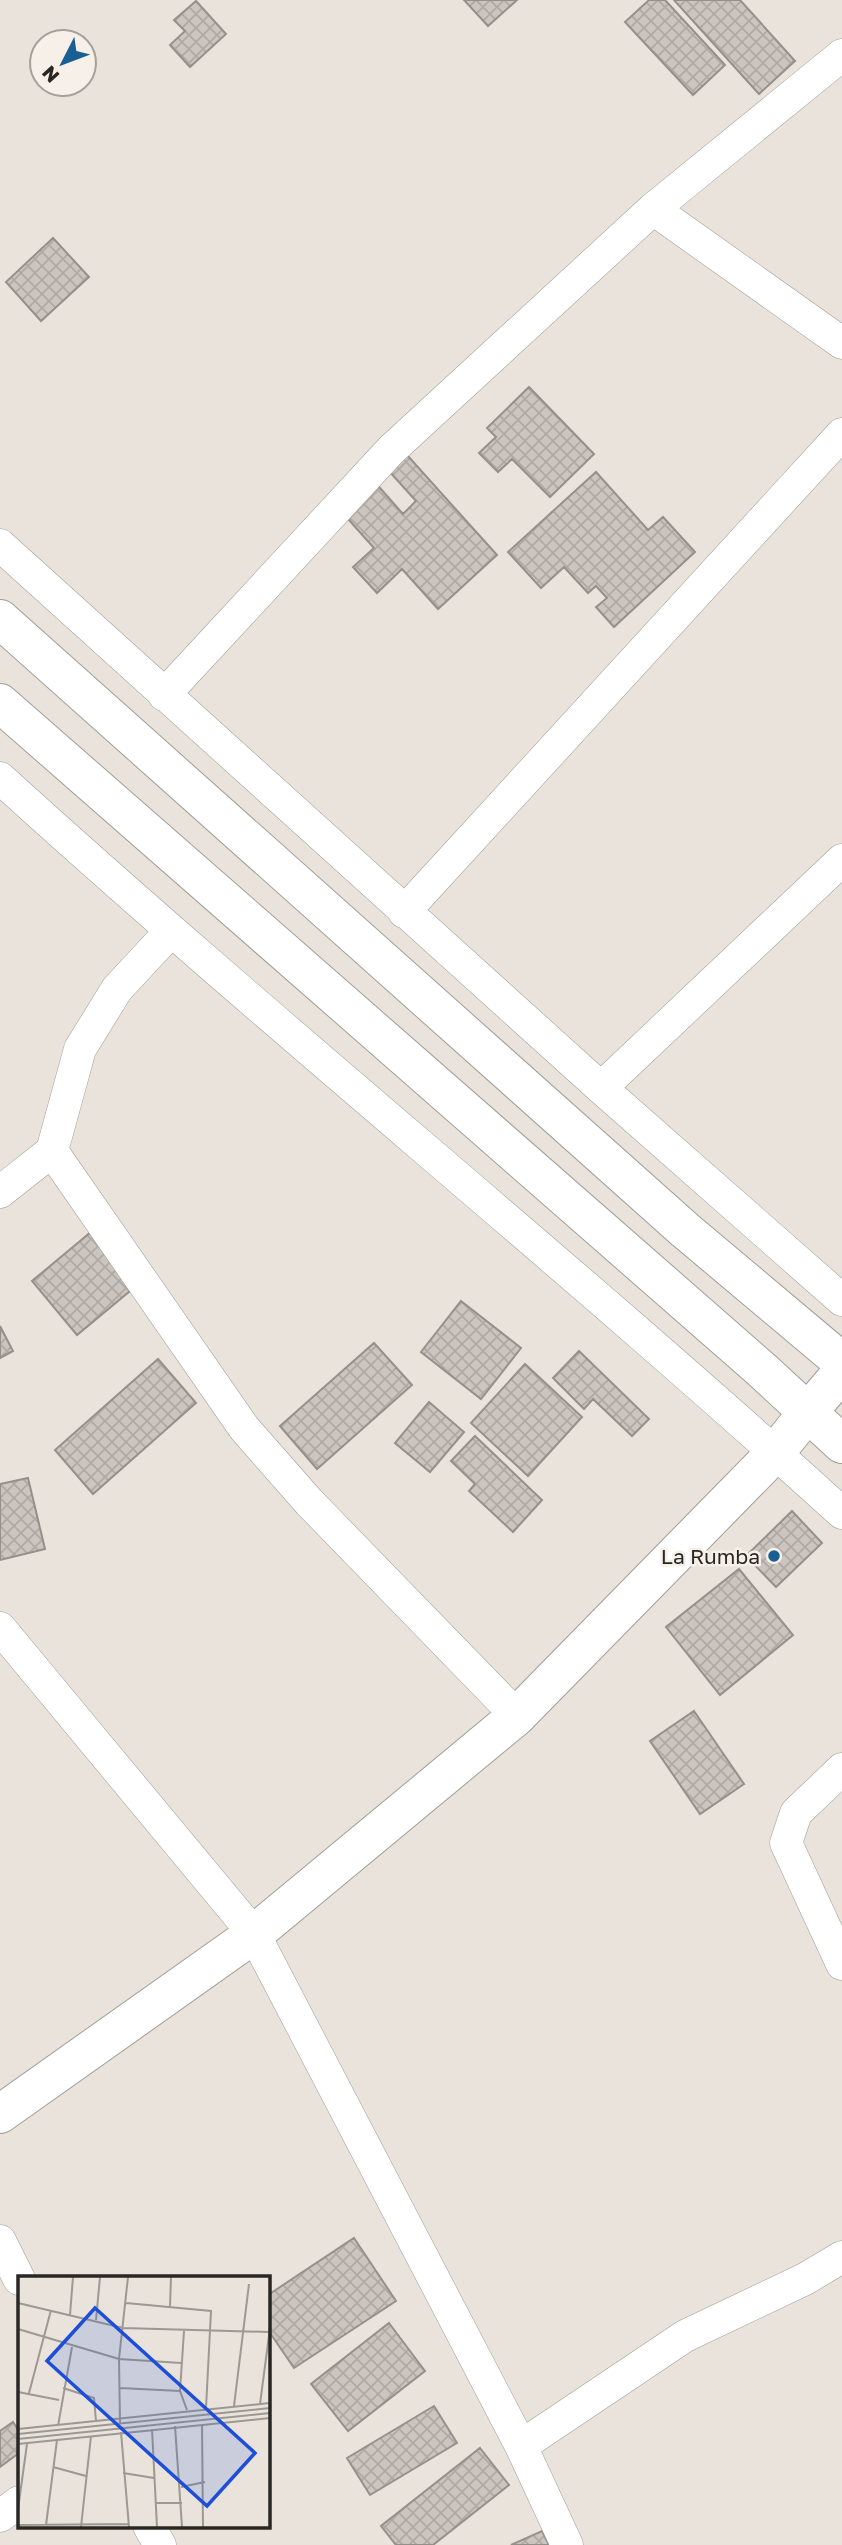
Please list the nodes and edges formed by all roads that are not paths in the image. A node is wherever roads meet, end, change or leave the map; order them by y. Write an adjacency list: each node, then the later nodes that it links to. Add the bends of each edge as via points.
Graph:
1 (842, 55): 2 (street)
2 (653, 209): 3 (street); 7 (street, via 391,450)
3 (842, 343)
4 (842, 434): 11 (street)
5 (0, 545): 7 (street)
6 (0, 619): 17 (main road, via 675,1221)
7 (164, 695): 11 (street)
8 (0, 703): 19 (main road)
9 (0, 778): 12 (street)
10 (842, 860): 13 (street)
11 (404, 912): 13 (street)
12 (170, 932): 14 (street, via 117,989 80,1049); 21 (street, via 614,1309)
13 (601, 1088): 16 (street)
14 (51, 1151): 15 (street); 24 (street, via 244,1428 309,1502)
15 (0, 1192)
16 (842, 1300)
17 (842, 1362)
18 (842, 1373): 19 (main road)
19 (808, 1412): 20 (main road); 21 (main road)
20 (842, 1444)
21 (775, 1453): 22 (street); 24 (main road)
22 (842, 1513)
23 (0, 1628): 26 (street)
24 (517, 1716): 26 (main road)
25 (842, 1769): 27 (street, via 796,1813 786,1843)
26 (254, 1934): 28 (main road); 32 (street)
27 (842, 1964)
28 (0, 2114)
29 (0, 2241): 31 (street)
30 (842, 2257): 32 (street, via 685,2336)
31 (18, 2277)
32 (521, 2446): 37 (street)
33 (18, 2503): 34 (street)
34 (0, 2516)
35 (150, 2528): 36 (street)
36 (160, 2545)
37 (567, 2545)

